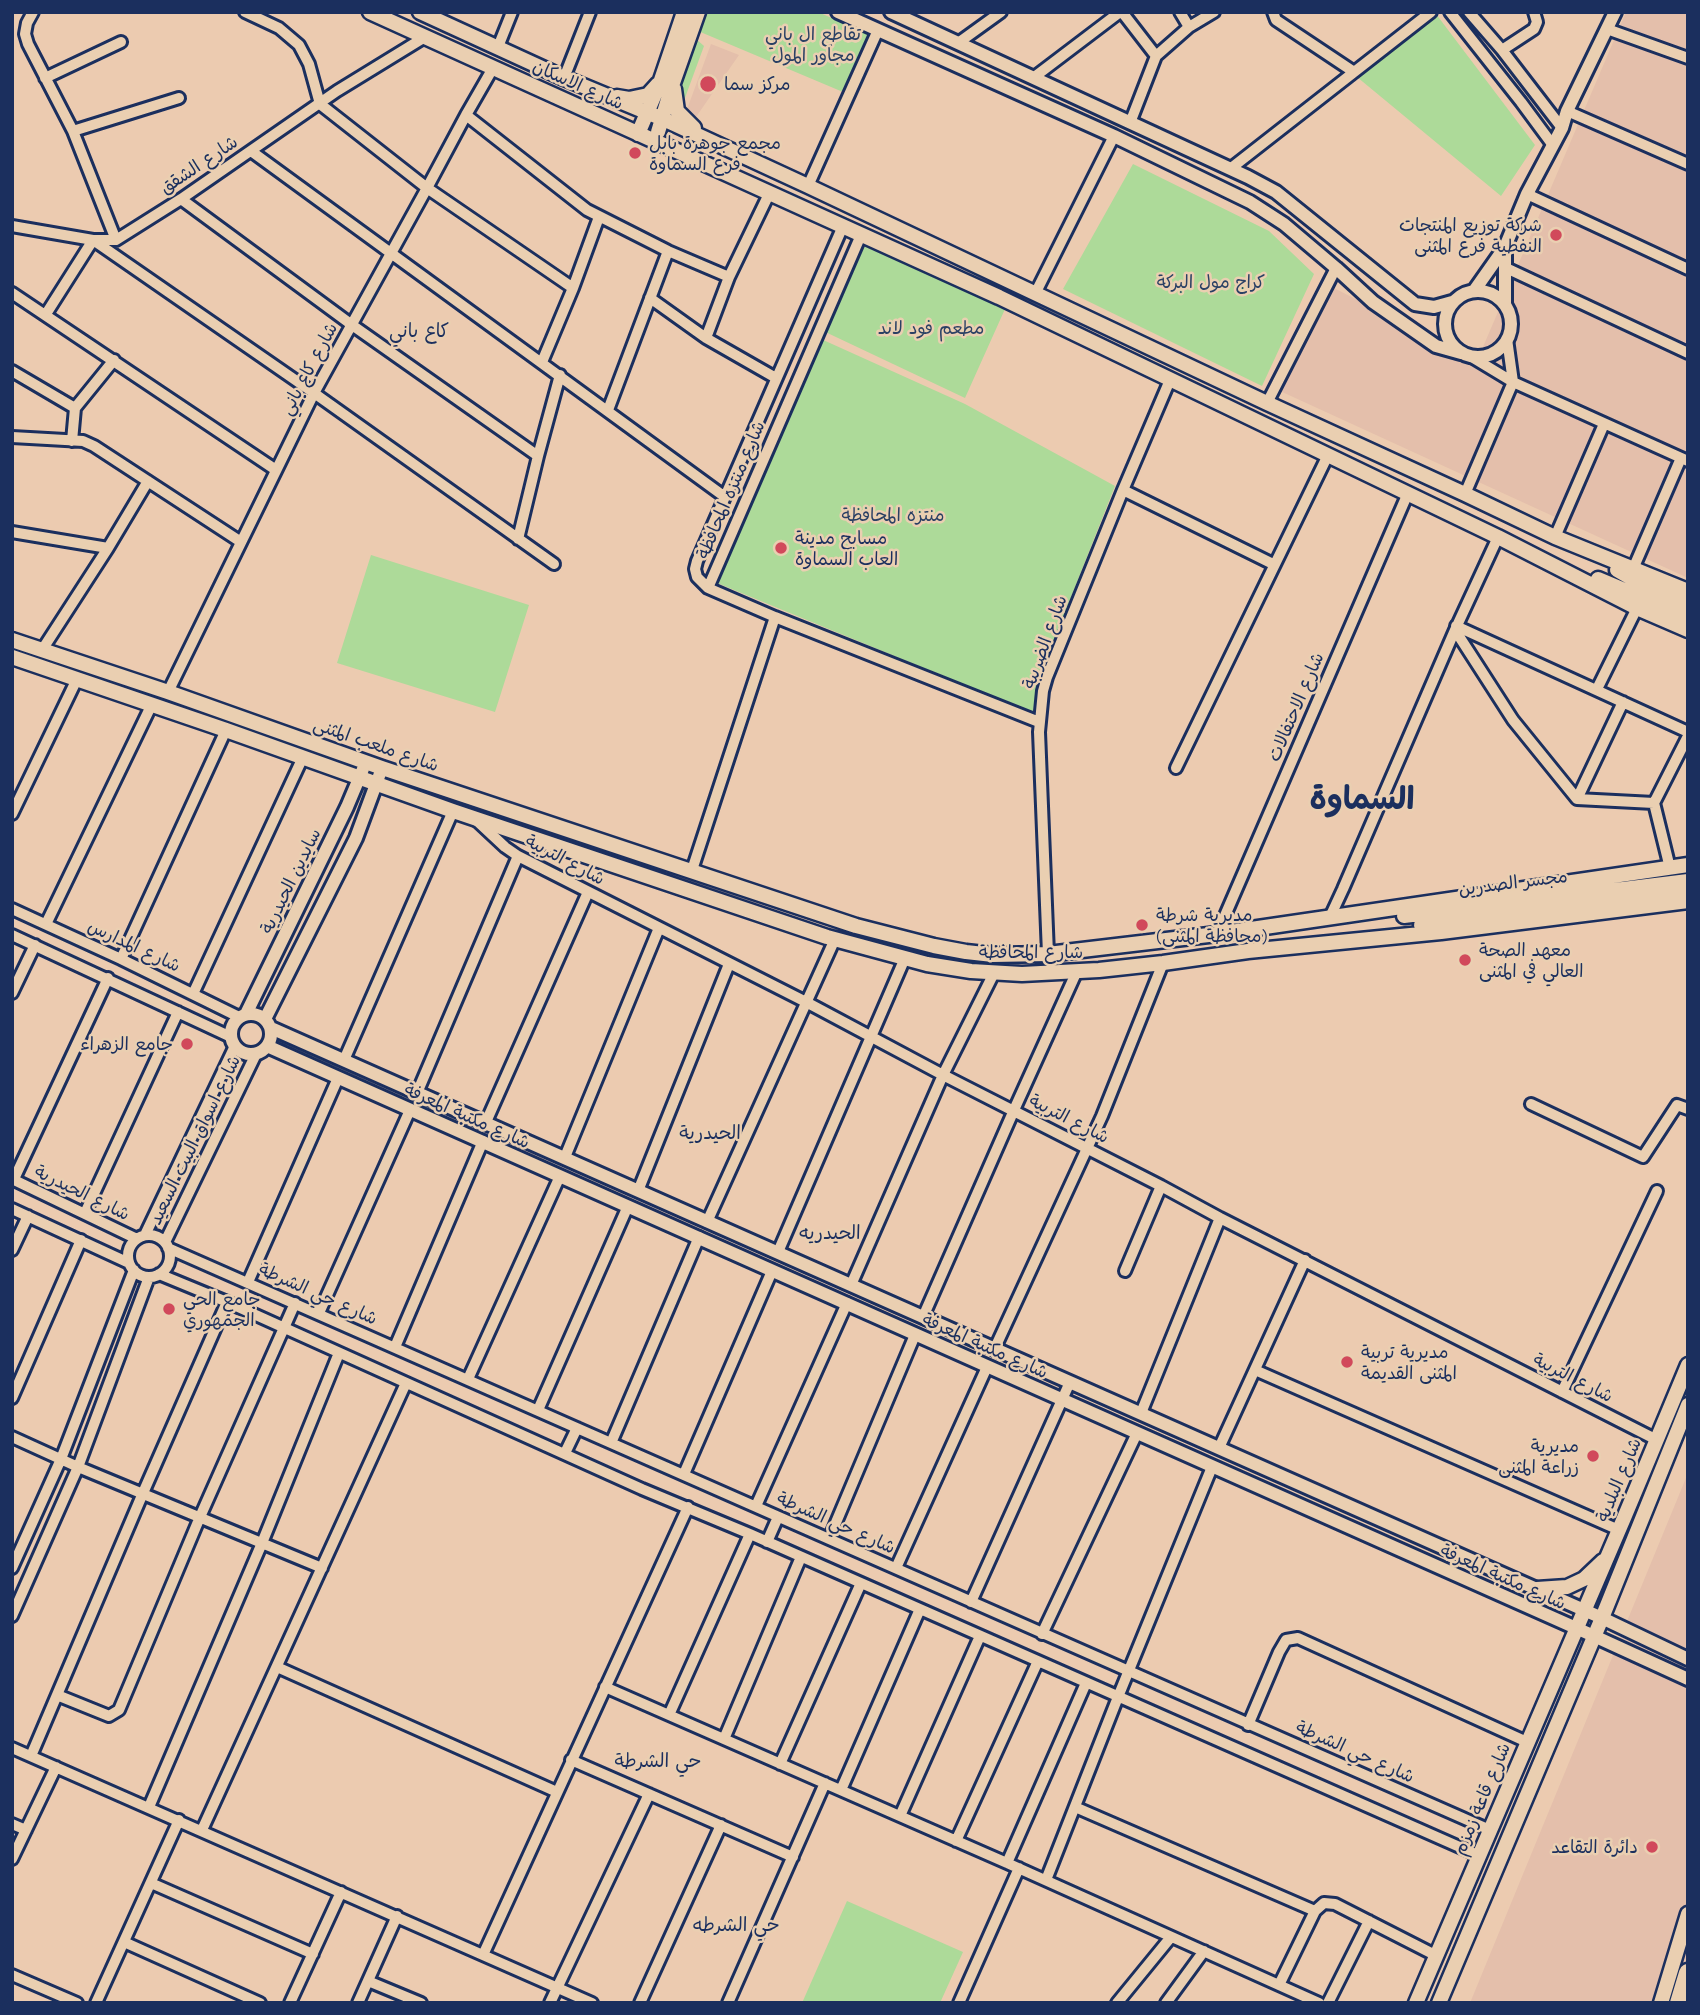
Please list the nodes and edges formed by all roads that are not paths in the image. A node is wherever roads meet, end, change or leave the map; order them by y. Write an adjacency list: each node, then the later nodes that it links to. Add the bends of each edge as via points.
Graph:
1 (33, 12): 33 (street, via 25,34)
2 (245, 12): 39 (street, via 279,28 299,45)
3 (370, 12): 24 (main road, شارع الاسكان)
4 (512, 12): 27 (street)
5 (590, 12): 34 (street)
6 (684, 12): 36 (main road)
7 (698, 12): 36 (main road)
8 (838, 12): 23 (street)
9 (891, 12): 26 (street)
10 (1001, 12): 26 (street)
11 (1121, 12): 29 (street); 35 (street)
12 (1180, 12): 21 (street)
13 (1214, 12): 21 (street)
14 (1273, 12): 32 (street, via 1276,20)
15 (1431, 12): 32 (street)
16 (1450, 12): 49 (street)
17 (1469, 12): 28 (street)
18 (1615, 12): 22 (street)
19 (426, 13): 27 (main road, شارع الاسكان)
20 (1536, 13): 28 (street, via 1534,29)
21 (1189, 27): 29 (street)
22 (1607, 29): 30 (street); 40 (street)
23 (878, 30): 48 (street); 54 (street)
24 (425, 37): 31 (main road, شارع الاسكان); 39 (street, شارع الشقق)
25 (121, 42): 33 (street)
26 (958, 43): 35 (street)
27 (498, 47): 34 (main road, شارع الاسكان)
28 (1502, 50): 44 (street)
29 (1156, 56): 43 (street)
30 (1688, 58)
31 (493, 68): 42 (street, شارع كاع باني); 47 (main road, شارع الاسكان)
32 (1354, 72): 53 (street)
33 (45, 78): 45 (street)
34 (564, 78): 37 (main road, شارع الاسكان)
35 (1033, 78): 43 (street)
36 (667, 82): 37 (main road, via 648,95 629,99); 41 (main road); 46 (main road); 50 (main road, via 684,120)
37 (603, 95): 41 (main road, شارع الاسكان)
38 (179, 99): 45 (street)
39 (320, 104): 51 (street, شارع الشقق); 55 (street)
40 (1567, 111): 44 (street); 52 (street)
41 (648, 113): 46 (main road, شارع الاسكان); 47 (main road)
42 (466, 115): 55 (street, شارع كاع باني); 59 (street)
43 (1130, 123): 53 (street)
44 (1562, 128): 49 (street)
45 (73, 131): 64 (street)
46 (659, 131): 47 (main road, شارع الاسكان); 50 (main road); 56 (main road, شارع الاسكان)
47 (638, 134)
48 (1114, 136): 69 (street, via 1250,202); 74 (street)
49 (1552, 144): 57 (street)
50 (724, 147): 54 (main road)
51 (251, 151): 58 (street, شارع الشقق); 67 (street)
52 (1688, 164)
53 (1230, 169): 77 (street, via 1276,192 1415,303 1434,307)
54 (808, 186): 74 (main road)
55 (427, 188): 67 (street, شارع كاع باني); 72 (street)
56 (769, 194): 61 (main road, شارع الاسكان); 71 (street)
57 (1527, 194): 65 (street); 70 (street)
58 (181, 199): 64 (street, شارع الشقق); 80 (street)
59 (600, 217): 66 (street); 72 (street)
60 (12, 226): 63 (street)
61 (843, 226): 62 (main road, شارع الاسكان); 89 (street, شارع منتزه المحافظة)
62 (862, 235): 90 (main road, شارع الاسكان); 118 (street, شارع منتزه المحافظة)
63 (93, 240): 64 (street); 79 (street); 92 (street)
64 (116, 240)
65 (1505, 247): 68 (street); 73 (street)
66 (668, 251): 71 (street); 76 (street)
67 (392, 253): 80 (street, شارع كاع باني); 86 (street)
68 (1504, 267): 78 (street); 83 (street)
69 (1336, 268): 84 (street, via 1373,302 1436,346); 93 (street)
70 (1688, 269)
71 (729, 277): 81 (street)
72 (573, 288): 86 (street)
73 (1474, 291): 77 (street); 78 (street, via 1496,296)
74 (1036, 292): 93 (main road)
75 (12, 293): 79 (street)
76 (650, 298): 81 (street); 95 (street)
77 (1452, 302): 84 (street, via 1446,333)
78 (1505, 304): 82 (street, via 1511,328)
79 (46, 314): 85 (street)
80 (352, 325): 92 (street, شارع كاع باني); 100 (street)
81 (706, 338): 89 (street)
82 (1507, 339): 84 (street, via 1493,353); 91 (street)
83 (1688, 353)
84 (1465, 354): 91 (street)
85 (114, 360): 94 (street); 102 (street)
86 (542, 362): 88 (street)
87 (12, 371): 94 (street)
88 (560, 375): 95 (street); 100 (street)
89 (776, 378): 107 (street, شارع منتزه المحافظة)
90 (1170, 380): 99 (main road, شارع الاسكان); 104 (street, شارع الضريبة)
91 (1513, 382): 96 (street); 106 (street)
92 (314, 393): 102 (street, شارع كاع باني); 111 (street)
93 (1267, 403): 106 (main road)
94 (75, 408): 98 (street)
95 (608, 410): 107 (street)
96 (1604, 424): 101 (street); 110 (street)
97 (12, 437): 98 (street)
98 (72, 441): 103 (street, via 94,446)
99 (1328, 455): 105 (main road, شارع الاسكان); 116 (street)
100 (538, 456): 111 (street)
101 (1684, 460): 117 (street)
102 (276, 470): 112 (street, شارع كاع باني)
103 (148, 481): 112 (street); 114 (street)
104 (1123, 490): 116 (street); 135 (street, شارع الضريبة, via 1047,677)
105 (1408, 493): 109 (main road, شارع الاسكان); 164 (street, شارع الاحتفالات)
106 (1465, 494): 110 (main road)
107 (725, 497): 118 (street, شارع منتزه المحافظة, via 696,561 697,577)
108 (12, 532): 114 (street)
109 (1498, 537): 120 (main road, شارع الاسكان); 124 (street)
110 (1555, 537): 113 (main road)
111 (518, 539): 115 (street)
112 (241, 542): 132 (street, شارع كاع باني)
113 (1577, 547): 117 (main road); 120 (main road)
114 (108, 548): 127 (street)
115 (554, 564)
116 (1273, 564): 141 (street)
117 (1633, 569): 119 (main road)
118 (708, 588): 122 (street)
119 (1688, 591)
120 (1639, 596): 121 (main road); 123 (main road); 125 (main road); 131 (street)
121 (1688, 604)
122 (775, 617): 135 (street); 152 (street)
123 (1688, 617)
124 (1455, 628): 131 (street); 144 (street, via 1513,720); 160 (street, via 1343,889)
125 (1688, 630)
126 (12, 640): 127 (main road, شارع ملعب المثنى)
127 (47, 652): 129 (main road); 132 (main road, شارع ملعب المثنى)
128 (12, 657): 129 (main road, شارع ملعب المثنى)
129 (46, 668): 130 (main road, شارع ملعب المثنى)
130 (77, 679): 134 (main road, شارع ملعب المثنى); 147 (street)
131 (1597, 689): 133 (street)
132 (168, 692): 139 (main road, شارع ملعب المثنى)
133 (1623, 702): 137 (street); 144 (street)
134 (152, 704): 136 (main road, شارع ملعب المثنى); 162 (street)
135 (1039, 722): 169 (street, شارع الضريبة)
136 (226, 730): 138 (main road, شارع ملعب المثنى); 171 (street)
137 (1688, 734): 145 (street)
138 (303, 757): 142 (main road, شارع ملعب المثنى); 178 (street)
139 (366, 762): 140 (main road, شارع ملعب المثنى); 142 (street, سايدين الحيدرية)
140 (382, 768): 143 (street); 152 (main road, شارع ملعب المثنى)
141 (1176, 768)
142 (360, 776): 143 (main road, شارع ملعب المثنى); 181 (street, سايدين الحيدرية)
143 (377, 783): 146 (main road, شارع ملعب المثنى); 182 (street, via 356,838)
144 (1577, 799): 145 (street)
145 (1654, 803): 151 (street)
146 (453, 811): 148 (main road, شارع ملعب المثنى); 186 (street)
147 (12, 814)
148 (473, 817): 149 (street, شارع التربية); 158 (main road, شارع ملعب المثنى)
149 (518, 856): 156 (street, شارع التربية); 189 (street)
150 (1688, 866): 151 (main road)
151 (1671, 868): 160 (main road)
152 (692, 870): 154 (main road, شارع ملعب المثنى)
153 (1688, 881): 161 (main road, مجسر الصدرين)
154 (729, 884): 158 (main road); 169 (main road, شارع المحافظة, via 934,946 993,954)
155 (1688, 891): 161 (main road, مجسر الصدرين)
156 (588, 892): 163 (street, شارع التربية); 194 (street)
157 (1688, 901): 167 (main road)
158 (723, 902): 166 (main road, شارع المحافظة)
159 (12, 909): 162 (street, شارع المدارس)
160 (1337, 916): 161 (main road, مجسر الصدرين); 164 (main road, شارع المحافظة)
161 (1406, 921): 167 (main road, مجسر الصدرين)
162 (46, 924): 171 (street, شارع المدارس)
163 (659, 928): 173 (street, شارع التربية); 197 (street)
164 (1217, 934): 169 (main road, شارع المحافظة)
165 (12, 935): 168 (street)
166 (835, 939): 170 (main road, شارع المحافظة); 179 (street)
167 (1348, 940): 172 (main road, شارع المحافظة)
168 (35, 945): 176 (street); 177 (street)
169 (1048, 954)
170 (905, 958): 175 (main road, شارع المحافظة); 183 (street)
171 (121, 959): 178 (street, شارع المدارس)
172 (1163, 963): 174 (main road, شارع المحافظة); 196 (street)
173 (729, 964): 179 (street, شارع التربية); 201 (street)
174 (1077, 971): 175 (main road, شارع المحافظة); 193 (street)
175 (994, 973): 187 (street)
176 (108, 978): 180 (street); 199 (street)
177 (12, 993)
178 (193, 994): 181 (street, شارع المدارس)
179 (806, 1002): 183 (street, شارع التربية); 208 (street)
180 (178, 1012): 184 (street); 205 (street)
181 (243, 1016): 182 (street, via 256,1014); 184 (street, via 232,1026)
182 (268, 1023): 185 (street, via 272,1034); 186 (street, شارع مكتبة المعرفة)
183 (871, 1037): 187 (street, شارع التربية); 214 (street)
184 (233, 1041): 185 (street, via 244,1053); 209 (street, شارع اسواق البيت السعيد)
185 (262, 1050): 188 (street, شارع مكتبة المعرفة); 212 (street, شارع اسواق البيت السعيد)
186 (344, 1060): 189 (street, شارع مكتبة المعرفة)
187 (943, 1075): 193 (street, شارع التربية); 221 (street)
188 (338, 1078): 192 (street, شارع مكتبة المعرفة); 220 (street)
189 (417, 1093): 194 (street, شارع مكتبة المعرفة)
190 (1531, 1104): 191 (street, via 1643,1157 1677,1105)
191 (1688, 1109)
192 (410, 1110): 195 (street, شارع مكتبة المعرفة); 225 (street)
193 (1014, 1110): 196 (street, شارع التربية); 226 (street)
194 (486, 1122): 197 (street, شارع مكتبة المعرفة)
195 (483, 1141): 198 (street, شارع مكتبة المعرفة); 229 (street)
196 (1086, 1148): 200 (street, شارع التربية); 230 (street)
197 (565, 1157): 201 (street, شارع مكتبة المعرفة)
198 (560, 1176): 203 (street, شارع مكتبة المعرفة); 235 (street)
199 (13, 1179): 205 (street, شارع الحيدرية)
200 (1161, 1186): 207 (street, شارع التربية); 218 (street)
201 (638, 1191): 208 (street, شارع مكتبة المعرفة)
202 (1657, 1191): 238 (street)
203 (628, 1206): 210 (street, شارع مكتبة المعرفة); 242 (street)
204 (12, 1209): 206 (street)
205 (85, 1213): 209 (street, شارع الحيدرية)
206 (28, 1216): 211 (street); 213 (street)
207 (1220, 1218): 215 (street, شارع التربية); 243 (street)
208 (707, 1222): 214 (street, شارع مكتبة المعرفة)
209 (141, 1237): 212 (street, via 156,1236); 216 (street, via 129,1249)
210 (699, 1237): 217 (street, شارع مكتبة المعرفة); 248 (street)
211 (81, 1240): 216 (street); 239 (street)
212 (166, 1245): 219 (street, via 170,1260); 220 (street, شارع حي الشرطة)
213 (12, 1250)
214 (778, 1252): 221 (street, شارع مكتبة المعرفة)
215 (1305, 1260): 234 (street); 238 (street, شارع التربية)
216 (132, 1266): 219 (street, via 138,1274); 251 (street)
217 (772, 1270): 224 (street, شارع مكتبة المعرفة); 254 (street)
218 (1125, 1271)
219 (154, 1275): 222 (street); 252 (street)
220 (248, 1282): 223 (street, شارع حي الشرطة)
221 (851, 1285): 226 (street, شارع مكتبة المعرفة)
222 (227, 1302): 227 (street); 255 (street)
223 (295, 1303): 225 (street, شارع حي الشرطة); 227 (street)
224 (847, 1303): 228 (street, شارع مكتبة المعرفة); 256 (street)
225 (319, 1314): 229 (street, شارع حي الشرطة)
226 (923, 1317): 230 (street, شارع مكتبة المعرفة)
227 (285, 1329): 231 (street); 258 (street)
228 (915, 1335): 233 (street, شارع مكتبة المعرفة); 262 (street)
229 (395, 1347): 235 (street, شارع حي الشرطة)
230 (994, 1349): 236 (street, شارع مكتبة المعرفة)
231 (339, 1353): 237 (street); 264 (street)
232 (1688, 1365): 241 (main road, شارع البلدية)
233 (987, 1367): 240 (street, شارع مكتبة المعرفة); 269 (street)
234 (1255, 1370): 249 (street); 260 (street)
235 (468, 1379): 242 (street, شارع حي الشرطة)
236 (1070, 1382): 240 (street); 243 (street, شارع مكتبة المعرفة)
237 (406, 1383): 250 (street); 268 (street)
238 (1562, 1392): 247 (street, شارع التربية)
239 (12, 1398)
240 (1061, 1399): 245 (street, شارع مكتبة المعرفة); 272 (street)
241 (1683, 1403): 247 (main road, شارع البلدية); 276 (main road, شارع البلدية)
242 (538, 1410): 244 (street, شارع حي الشرطة)
243 (1141, 1413): 249 (street, شارع مكتبة المعرفة)
244 (577, 1428): 248 (street, شارع حي الشرطة); 250 (street)
245 (1137, 1433): 253 (street, شارع مكتبة المعرفة); 278 (street)
246 (12, 1437): 251 (street)
247 (1657, 1440): 260 (main road, شارع البلدية)
248 (611, 1443): 254 (street, شارع حي الشرطة)
249 (1219, 1448): 271 (street, شارع مكتبة المعرفة)
250 (565, 1453): 257 (street)
251 (61, 1459): 252 (street); 267 (street)
252 (78, 1466): 255 (street); 275 (street)
253 (1212, 1467): 277 (street, شارع مكتبة المعرفة); 284 (street)
254 (684, 1474): 256 (street, شارع حي الشرطة)
255 (142, 1493): 258 (street); 288 (street)
256 (756, 1506): 259 (street, شارع حي الشرطة)
257 (688, 1507): 261 (street); 287 (street)
258 (200, 1517): 264 (street); 288 (street, via 119,1710 110,1716)
259 (778, 1517): 262 (street, شارع حي الشرطة); 263 (street)
260 (1619, 1530): 266 (main road, شارع البلدية)
261 (750, 1534): 263 (street); 290 (street)
262 (829, 1539): 269 (street, شارع حي الشرطة)
263 (767, 1542): 265 (street)
264 (262, 1543): 268 (street); 305 (street)
265 (801, 1557): 270 (street); 292 (street)
266 (1607, 1558): 271 (main road, via 1584,1579 1567,1587); 274 (main road, شارع البلدية)
267 (12, 1568)
268 (322, 1568): 283 (street)
269 (896, 1568): 272 (street, شارع حي الشرطة)
270 (861, 1583): 273 (street); 297 (street)
271 (1537, 1589): 274 (street, شارع مكتبة المعرفة)
272 (971, 1602): 278 (street, شارع حي الشرطة)
273 (920, 1609): 279 (street); 301 (street)
274 (1584, 1611): 276 (street, شارع مكتبة المعرفة); 277 (main road, شارع قاعة زمزم)
275 (12, 1616)
276 (1602, 1618): 280 (main road); 281 (street, شارع مكتبة المعرفة)
277 (1577, 1629): 280 (street, شارع مكتبة المعرفة); 293 (main road, شارع قاعة زمزم)
278 (1042, 1634): 284 (street, شارع حي الشرطة)
279 (980, 1636): 282 (street); 307 (street)
280 (1594, 1636): 285 (street, شارع مكتبة المعرفة); 304 (main road)
281 (1686, 1658): 285 (street)
282 (1038, 1661): 286 (street); 314 (street)
283 (277, 1667): 302 (street); 312 (street)
284 (1129, 1671): 289 (street); 291 (street, شارع حي الشرطة)
285 (1681, 1677)
286 (1086, 1683): 289 (street); 318 (street)
287 (605, 1687): 290 (street); 296 (street)
288 (57, 1695): 295 (street)
289 (1118, 1697): 306 (street); 315 (street)
290 (669, 1715): 292 (street)
291 (1248, 1725): 293 (street, via 1279,1652 1286,1640 1298,1638); 313 (street, شارع حي الشرطة)
292 (724, 1739): 297 (street)
293 (1527, 1742): 300 (main road, شارع قاعة زمزم)
294 (12, 1748): 295 (street)
295 (31, 1756): 298 (street)
296 (571, 1760): 302 (street); 303 (street)
297 (780, 1764): 299 (street)
298 (56, 1767): 305 (street); 311 (street)
299 (825, 1783): 301 (street); 316 (street)
300 (1509, 1786): 304 (main road); 313 (main road, شارع قاعة زمزم)
301 (841, 1790): 307 (street)
302 (557, 1792): 331 (street)
303 (649, 1794): 310 (street); 337 (street)
304 (1527, 1794): 354 (main road)
305 (149, 1807): 308 (street)
306 (1075, 1807): 320 (street); 323 (street)
307 (900, 1816): 314 (street)
308 (179, 1820): 312 (street); 321 (street)
309 (12, 1824): 311 (street)
310 (721, 1825): 316 (street); 346 (street)
311 (26, 1830): 317 (street)
312 (202, 1830): 322 (street)
313 (1490, 1830): 315 (main road, شارع قاعة زمزم)
314 (957, 1841): 318 (street)
315 (1479, 1856): 332 (main road, شارع قاعة زمزم)
316 (793, 1857): 347 (street)
317 (12, 1859)
318 (1007, 1863): 319 (street)
319 (1019, 1868): 320 (street); 348 (street)
320 (1046, 1880): 327 (street)
321 (151, 1883): 328 (street); 330 (street)
322 (341, 1892): 325 (street); 330 (street)
323 (1315, 1911): 326 (street, via 1332,1903); 336 (street)
324 (1688, 1914): 355 (main road)
325 (397, 1916): 331 (street); 335 (street)
326 (1369, 1922): 332 (street); 352 (street)
327 (1171, 1937): 329 (street); 349 (street)
328 (124, 1942): 339 (street); 340 (street)
329 (1204, 1951): 336 (street); 350 (street)
330 (313, 1954): 341 (street)
331 (483, 1955): 337 (street)
332 (1437, 1955): 353 (main road, شارع قاعة زمزم)
333 (1688, 1973): 356 (highway)
334 (12, 1975): 338 (street)
335 (368, 1981): 342 (street); 343 (street)
336 (1279, 1985): 351 (street)
337 (556, 1987): 344 (street); 345 (street)
338 (77, 2003)
339 (96, 2003)
340 (260, 2003)
341 (290, 2003)
342 (358, 2003)
343 (421, 2003)
344 (550, 2003)
345 (592, 2003)
346 (640, 2003)
347 (728, 2003)
348 (959, 2003)
349 (1117, 2003)
350 (1166, 2003)
351 (1319, 2003)
352 (1328, 2003)
353 (1416, 2003)
354 (1439, 2003)
355 (1661, 2003)
356 (1679, 2003)

